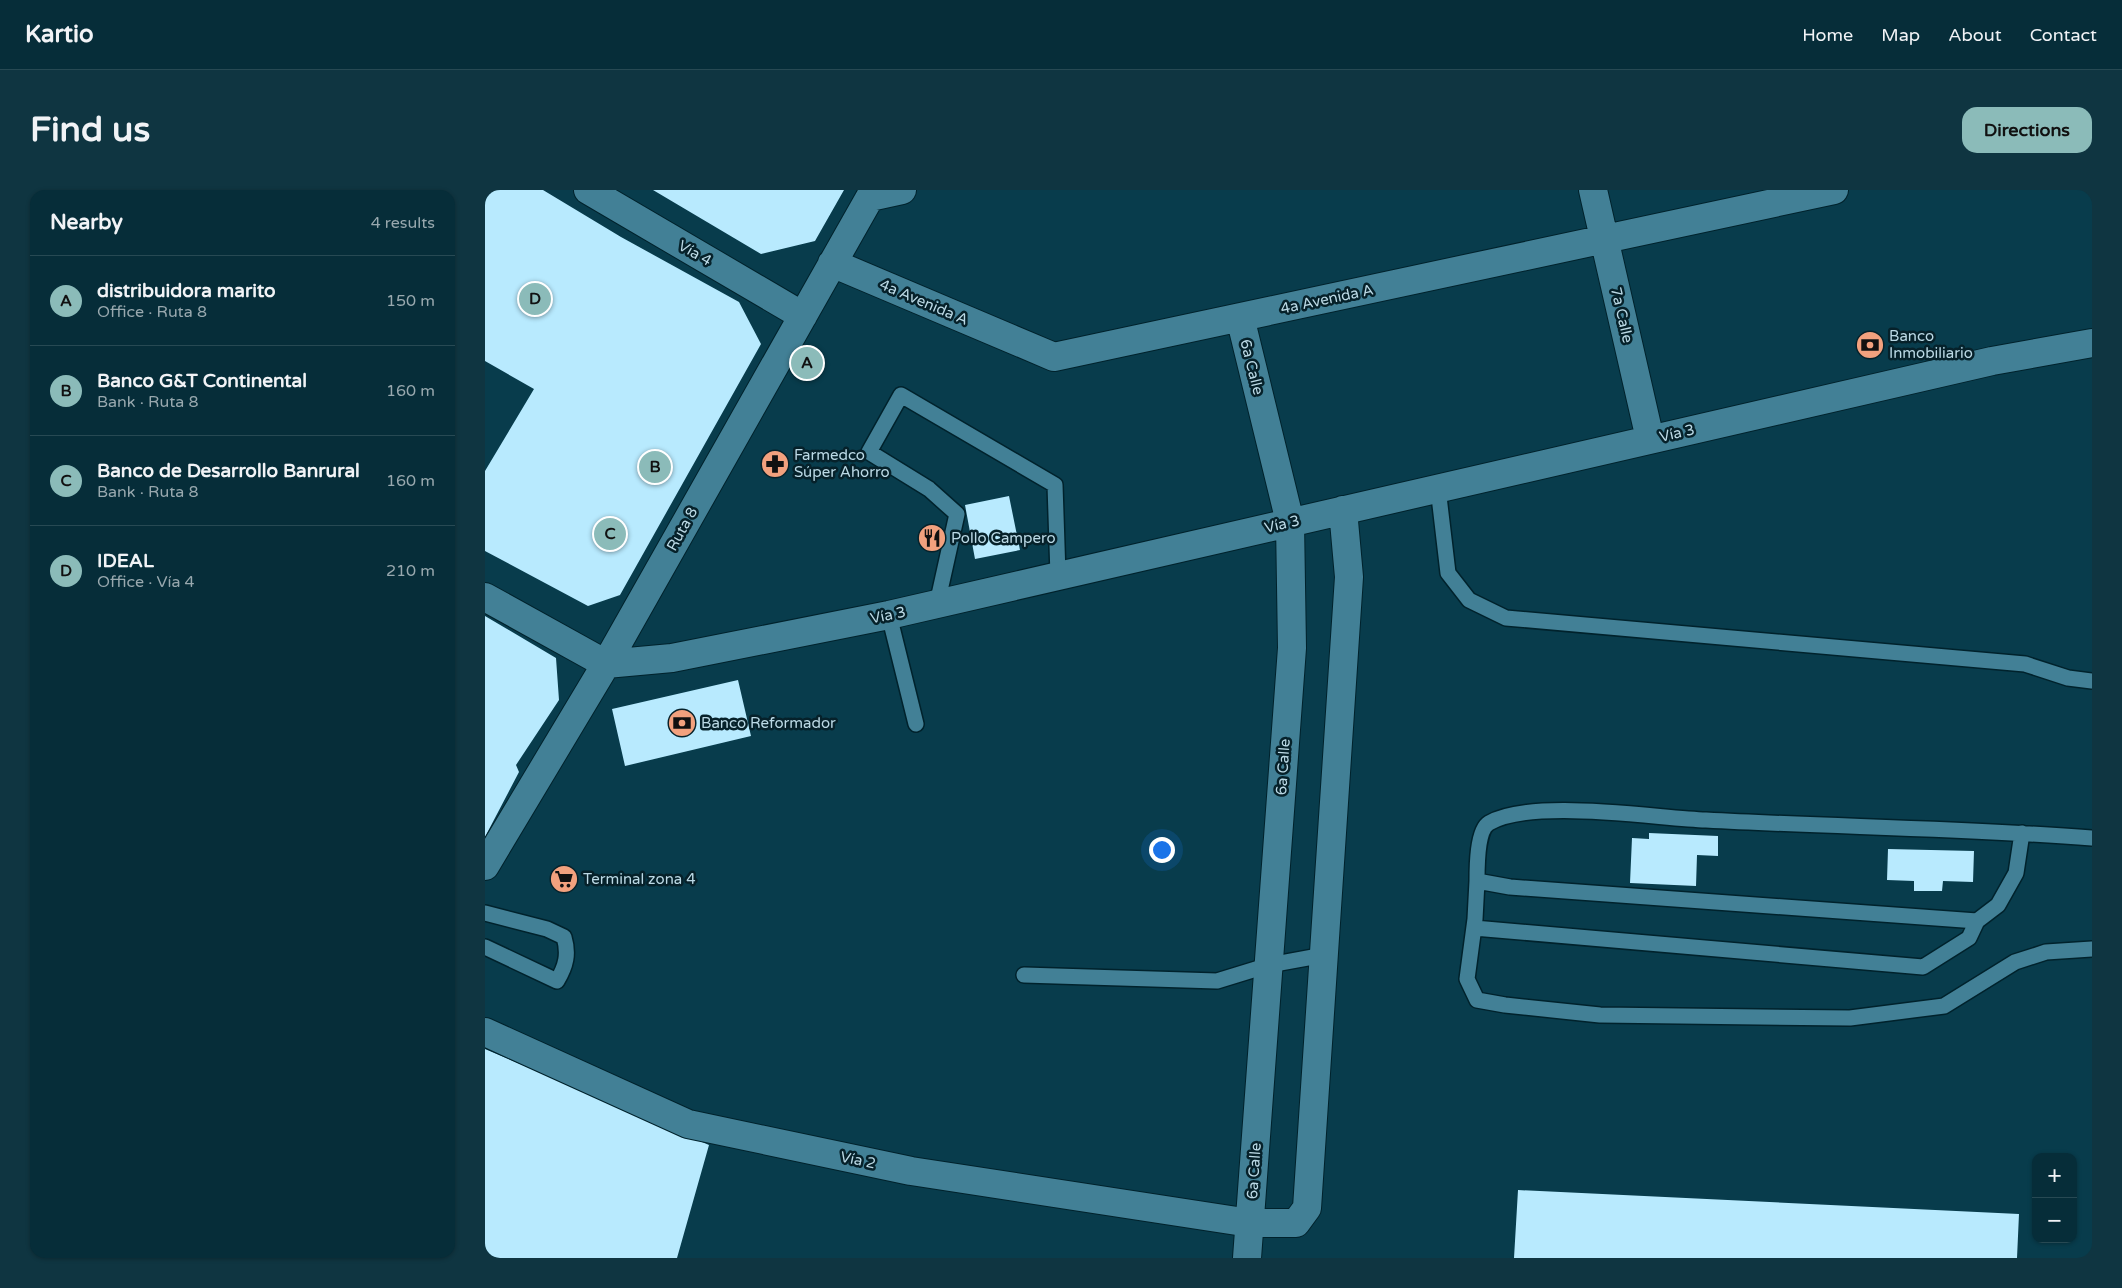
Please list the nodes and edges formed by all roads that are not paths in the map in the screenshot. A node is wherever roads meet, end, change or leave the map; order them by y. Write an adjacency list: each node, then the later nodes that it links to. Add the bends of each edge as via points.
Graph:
1 (588, 190): 8 (street, Vía 4)
2 (903, 190): 5 (street)
3 (1593, 190): 6 (street, 7a Calle)
4 (1834, 190): 6 (street, 4a Avenida A)
5 (872, 193): 7 (street, Ruta 8)
6 (1605, 239): 9 (street, 4a Avenida A); 11 (street, 7a Calle)
7 (832, 263): 8 (street, Ruta 8); 9 (street, 4a Avenida A, via 1054,356)
8 (803, 316): 19 (street, Ruta 8)
9 (1240, 317): 14 (street, 6a Calle)
10 (2092, 343): 11 (street, Vía 3, via 1992,361)
11 (1650, 440): 12 (street, Vía 3)
12 (1439, 488): 13 (street, Vía 3); 20 (lane, via 1448,573 1469,600 1506,618 2025,664 2068,678)
13 (1343, 510): 14 (street, Vía 3); 31 (street, via 1349,577)
14 (1290, 522): 15 (street, Vía 3); 32 (street, 6a Calle, via 1292,648)
15 (1058, 575): 17 (street, Vía 3); 17 (lane, via 1055,485 901,395 869,452 929,489 957,514)
16 (485, 597): 19 (street)
17 (937, 604): 18 (street, Vía 3)
18 (889, 615): 19 (street, Vía 3, via 672,658); 21 (lane)
19 (606, 664): 24 (street, Ruta 8)
20 (2092, 681)
21 (916, 724)
22 (2022, 833): 23 (lane); 25 (lane, via 1583,812 1523,812 1487,824 1477,858); 27 (lane, via 2016,873 1997,905)
23 (2092, 838)
24 (485, 866)
25 (1477, 881): 27 (lane, via 1510,887); 28 (lane)
26 (485, 913): 29 (lane, via 547,929 564,937 566,965 557,981)
27 (1977, 921): 28 (lane, via 1969,938 1923,967)
28 (1474, 928): 30 (lane, via 1467,978 1477,1000 1600,1015 1850,1018 1944,1006 2015,962 2046,952)
29 (485, 948)
30 (2092, 949)
31 (1324, 956): 32 (lane); 35 (street, via 1307,1208 1296,1223)
32 (1269, 965): 33 (lane, via 1217,981); 35 (street, 6a Calle)
33 (1024, 976)
34 (485, 1032): 35 (street, Vía 2, via 688,1124 911,1172)
35 (1250, 1223): 36 (street, 6a Calle)
36 (1247, 1258)

